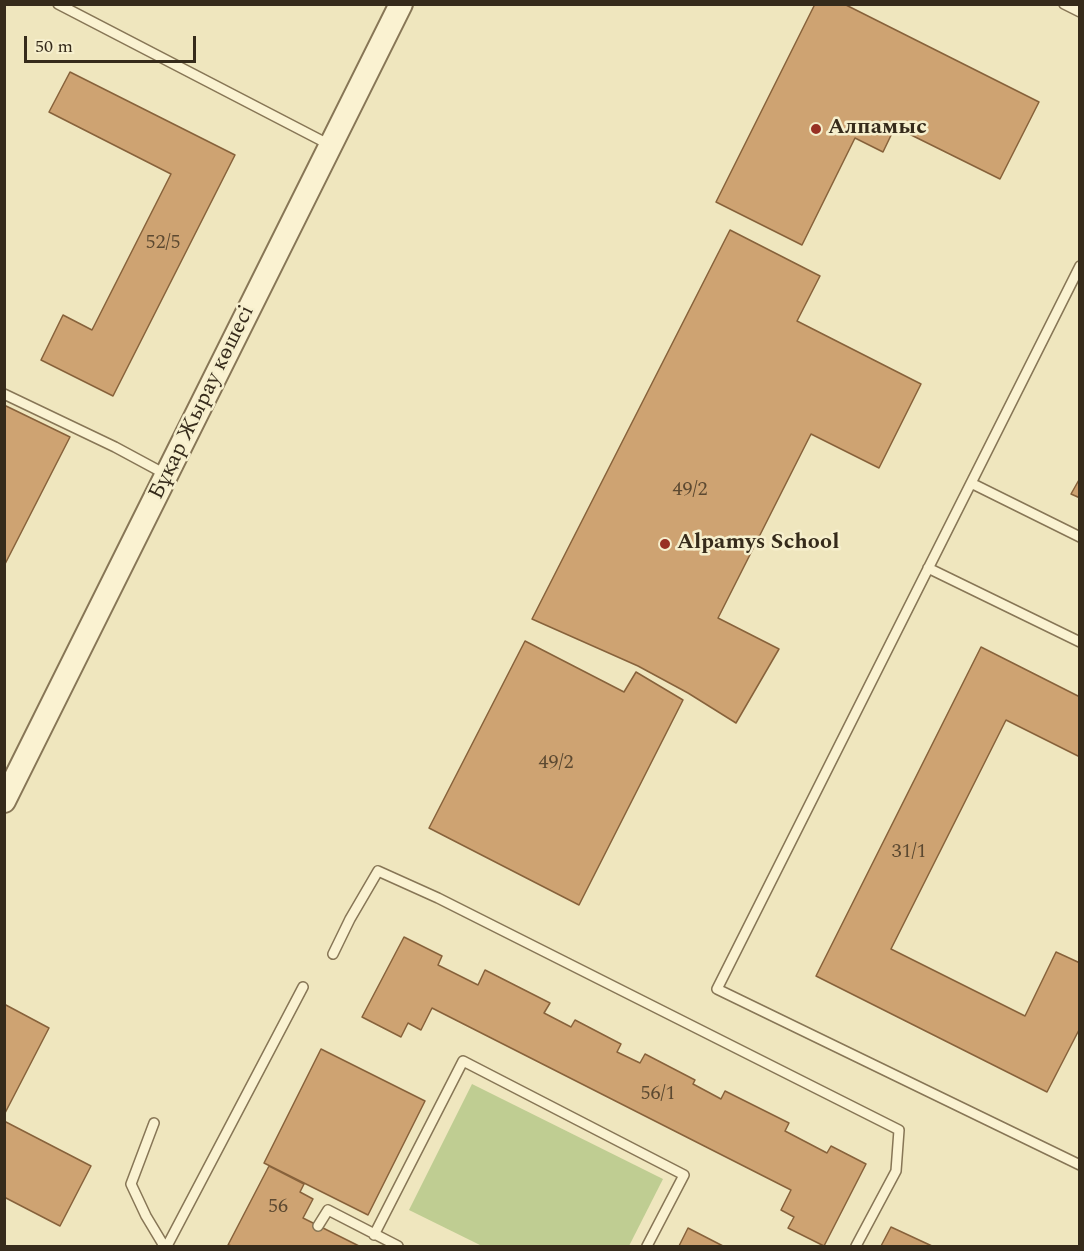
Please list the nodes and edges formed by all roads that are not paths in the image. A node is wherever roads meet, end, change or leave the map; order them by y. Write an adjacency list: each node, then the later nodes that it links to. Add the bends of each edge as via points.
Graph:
1 (57, 4): 5 (lane)
2 (401, 4): 5 (street, Бұқар Жырау көшесі)
3 (1064, 4): 4 (lane)
4 (1080, 12)
5 (331, 145): 8 (street, Бұқар Жырау көшесі)
6 (1080, 266): 9 (lane)
7 (4, 394): 8 (lane)
8 (167, 475): 13 (street, Бұқар Жырау көшесі)
9 (970, 483): 10 (lane); 11 (lane)
10 (1080, 537)
11 (928, 568): 12 (lane); 17 (lane, via 717,988)
12 (1080, 642)
13 (4, 801)
14 (333, 954): 23 (lane, via 378,871 899,1130 896,1171)
15 (303, 987): 20 (lane)
16 (154, 1123): 20 (lane, via 131,1184)
17 (1080, 1165)
18 (318, 1226): 19 (lane, via 328,1210)
19 (374, 1234): 21 (lane); 22 (lane, via 463,1061 684,1175)
20 (166, 1246)
21 (398, 1246)
22 (647, 1246)
23 (856, 1246)

